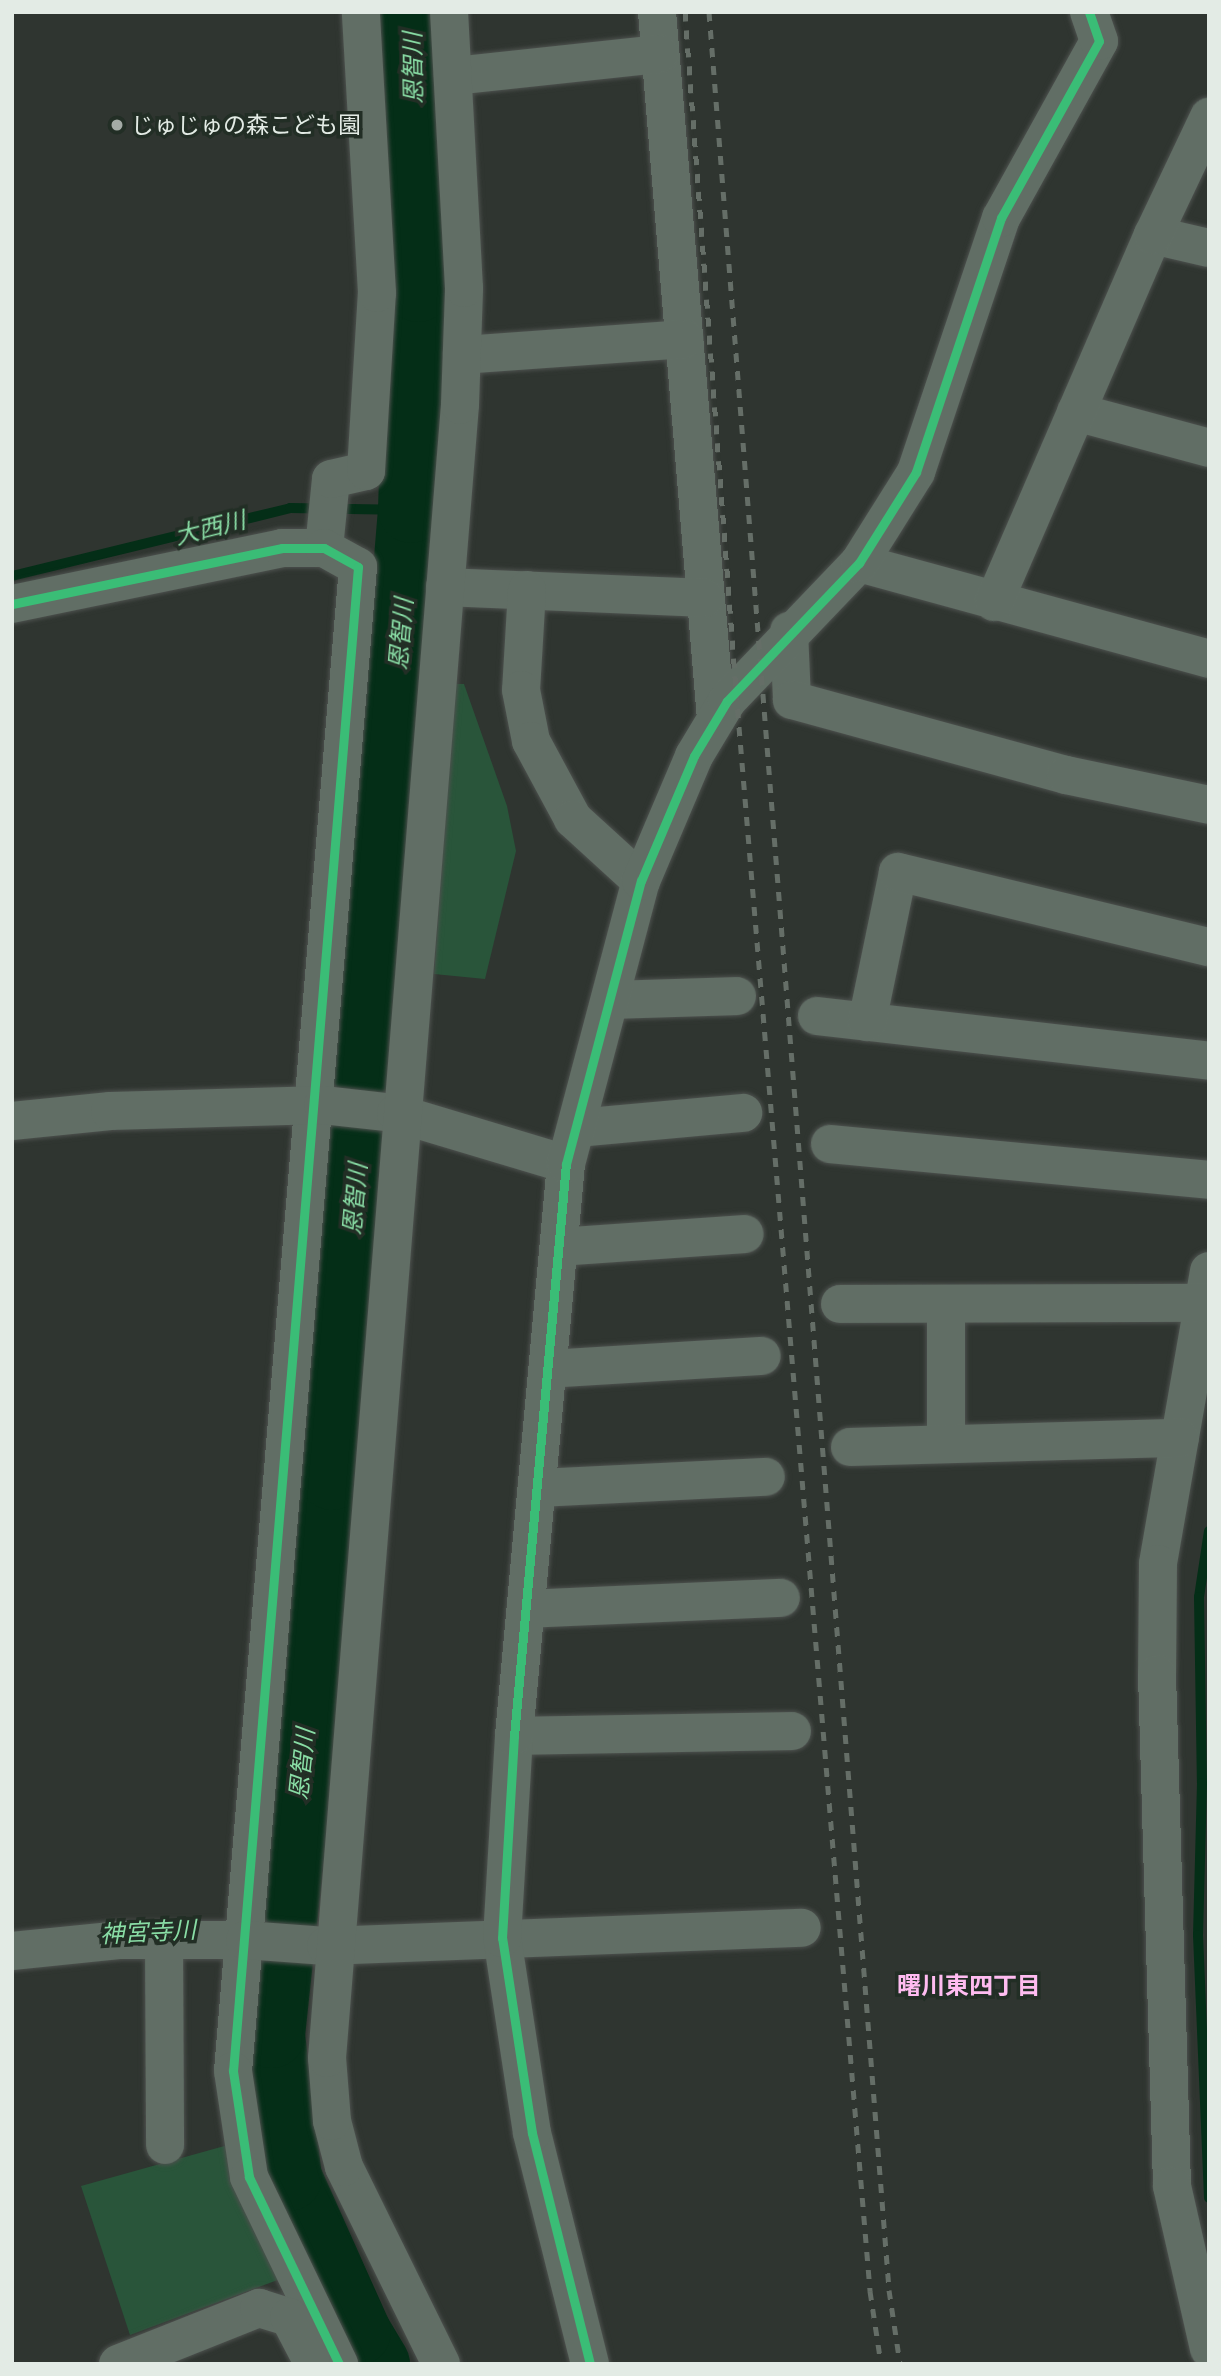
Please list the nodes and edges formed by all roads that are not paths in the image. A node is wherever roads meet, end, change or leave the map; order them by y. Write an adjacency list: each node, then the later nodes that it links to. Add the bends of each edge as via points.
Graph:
1 (361, 12): 14 (street, via 377,293 366,471 331,479)
2 (449, 12): 6 (street)
3 (657, 12): 5 (street)
4 (1089, 12): 15 (street, via 1099,41 1001,218 916,472)
5 (660, 54): 6 (street); 10 (street)
6 (453, 76): 11 (street, via 462,219)
7 (1209, 117): 8 (street)
8 (1153, 234): 9 (street); 12 (street)
9 (1209, 248)
10 (684, 339): 11 (street); 18 (street)
11 (462, 355): 16 (street)
12 (1076, 412): 13 (street); 19 (street)
13 (1209, 448)
14 (326, 523): 20 (street, via 282,548); 32 (street, via 358,567)
15 (859, 563): 19 (street); 21 (street)
16 (446, 587): 17 (street); 34 (street)
17 (527, 590): 18 (street); 25 (street, via 521,690 531,741 573,819)
18 (705, 598): 23 (street)
19 (994, 602): 22 (street)
20 (12, 604)
21 (789, 631): 23 (street); 24 (street, via 792,700 1066,775)
22 (1209, 659)
23 (716, 719): 25 (street, via 694,756)
24 (1209, 805)
25 (641, 880): 28 (street)
26 (1209, 947): 30 (street, via 898,872)
27 (737, 996): 28 (street)
28 (612, 1000): 37 (street)
29 (817, 1016): 30 (street)
30 (867, 1022): 31 (street)
31 (1209, 1061)
32 (318, 1107): 34 (street); 35 (street, via 110,1111); 58 (street)
33 (743, 1113): 37 (street)
34 (399, 1114): 37 (street); 59 (street)
35 (12, 1121)
36 (830, 1144): 38 (street)
37 (572, 1146): 40 (street)
38 (1209, 1180)
39 (745, 1234): 40 (street)
40 (559, 1247): 45 (street)
41 (1206, 1287): 43 (street); 46 (street)
42 (840, 1304): 43 (street)
43 (946, 1304): 47 (street)
44 (762, 1356): 45 (street)
45 (548, 1369): 50 (street)
46 (1180, 1438): 47 (street); 62 (street, via 1158,1564 1165,2068 1172,2186)
47 (947, 1444): 48 (street)
48 (850, 1447)
49 (766, 1477): 50 (street)
50 (537, 1488): 52 (street)
51 (781, 1598): 52 (street)
52 (526, 1609): 54 (street)
53 (792, 1731): 54 (street)
54 (514, 1736): 56 (street)
55 (802, 1928): 56 (street)
56 (502, 1938): 59 (street); 67 (street, via 532,2133)
57 (164, 1940): 58 (street); 60 (street); 61 (street)
58 (250, 1940): 59 (street); 65 (street, via 233,2071 249,2177)
59 (330, 1946): 66 (street, via 327,2058 332,2121 344,2167)
60 (12, 1951)
61 (165, 2145)
62 (1209, 2349)
63 (118, 2364): 64 (street, via 260,2308 289,2317)
64 (313, 2364)
65 (339, 2364)
66 (441, 2364)
67 (590, 2364)

